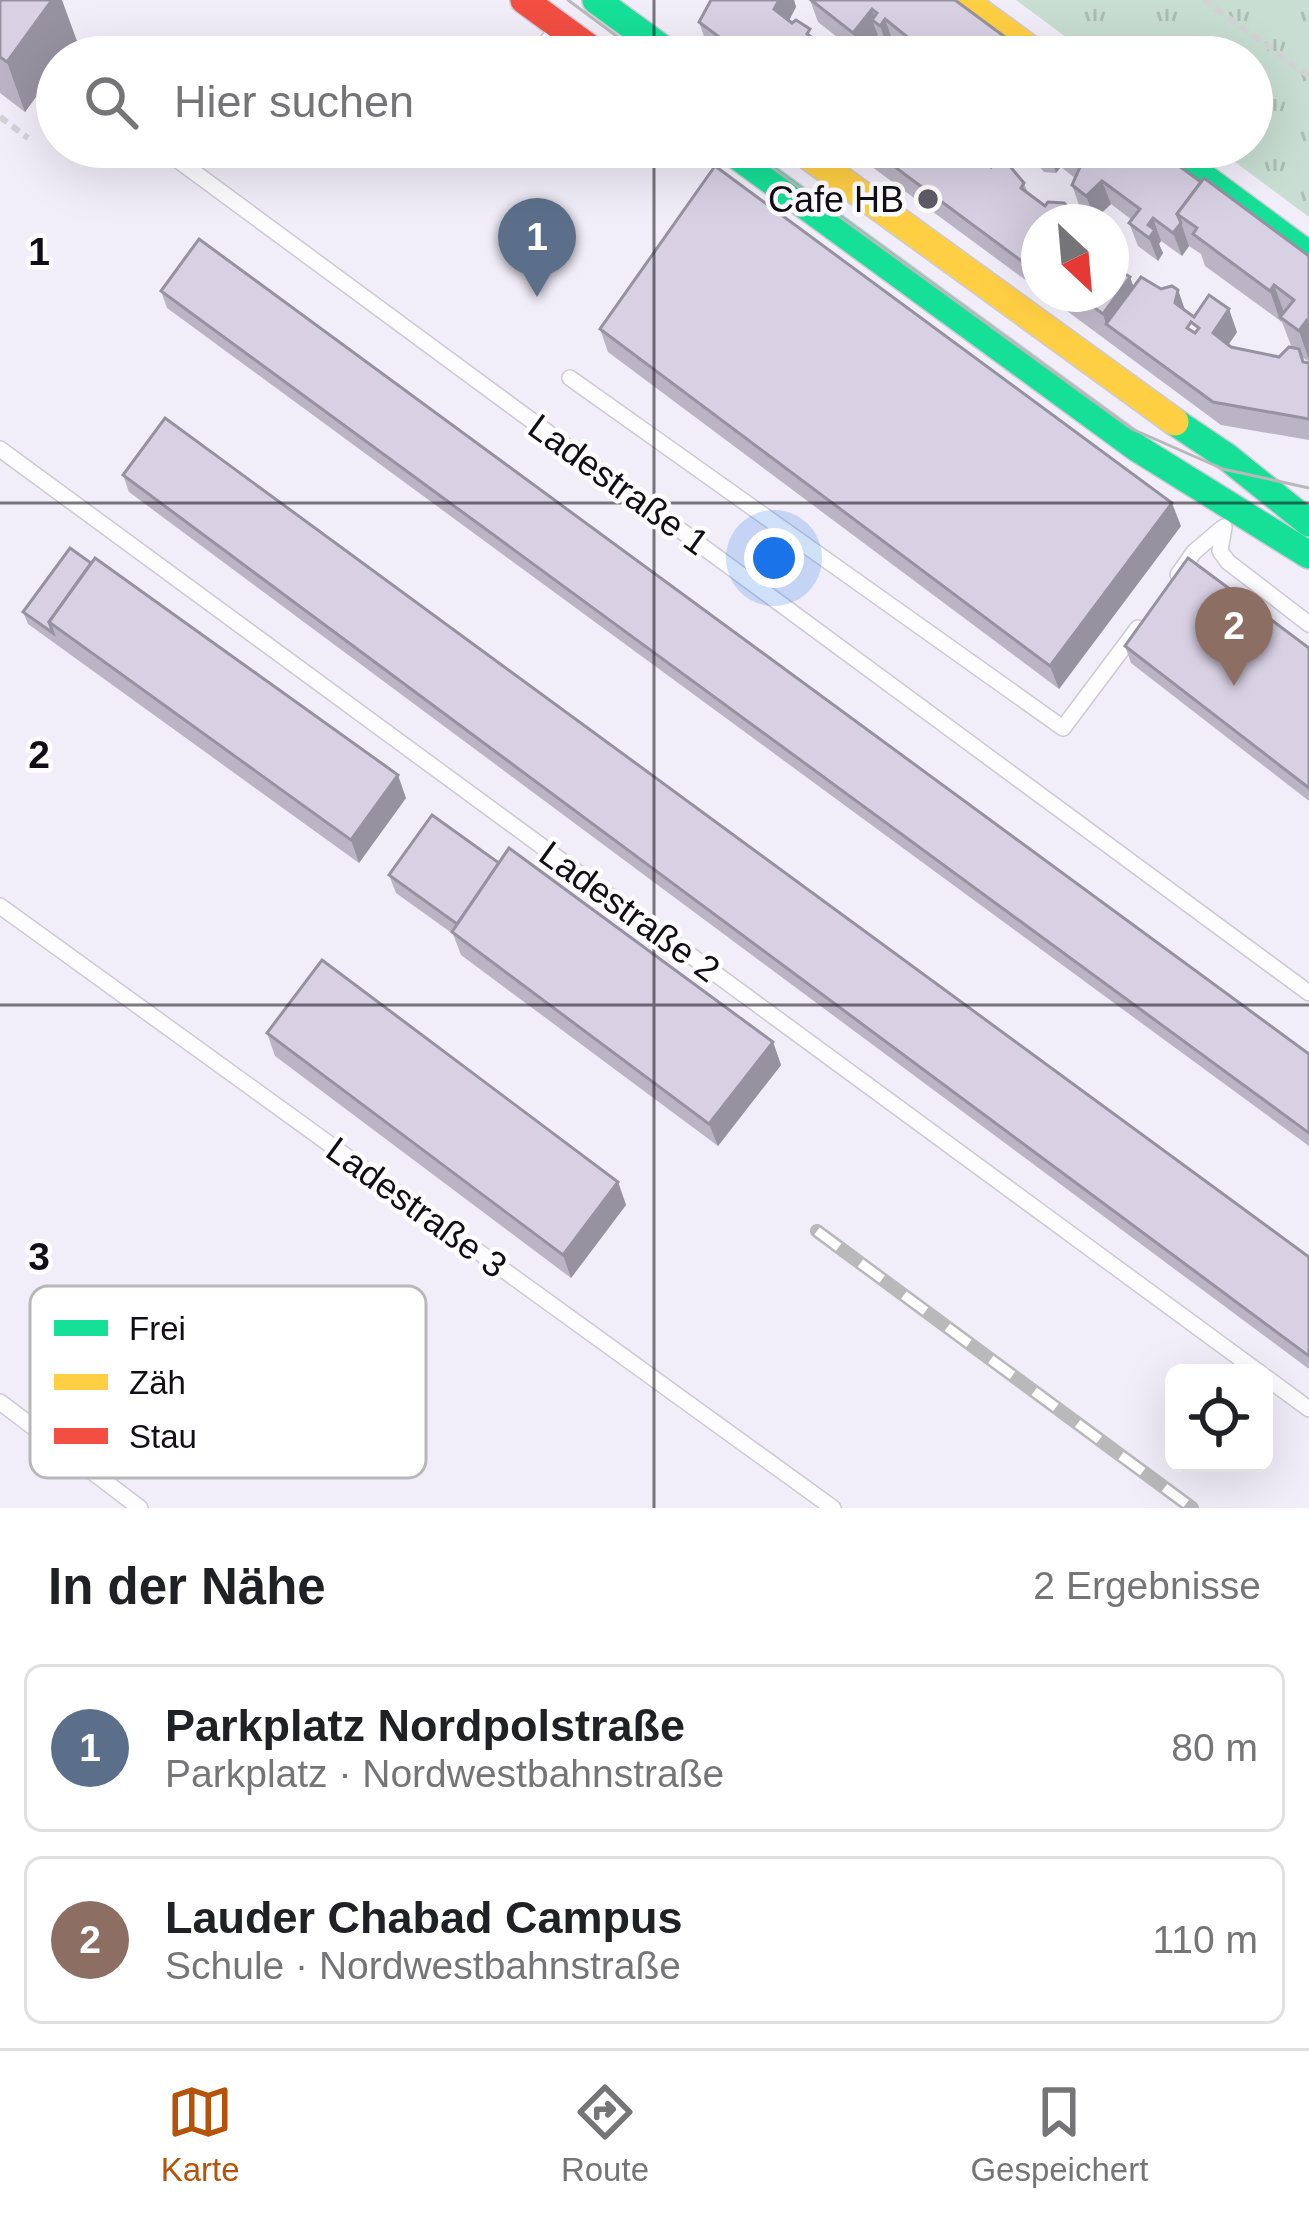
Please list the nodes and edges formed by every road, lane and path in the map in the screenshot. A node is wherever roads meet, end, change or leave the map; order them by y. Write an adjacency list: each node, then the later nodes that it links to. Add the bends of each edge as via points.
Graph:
1 (524, 0): 5 (street)
2 (596, 0): 8 (street)
3 (963, 0): 9 (street)
4 (1204, 0): 10 (path)
5 (560, 25): 6 (lane); 7 (street)
6 (551, 36)
7 (574, 36)
8 (645, 36)
9 (1012, 36)
10 (1254, 36)
11 (1273, 50): 12 (path)
12 (1309, 76)
13 (0, 117): 14 (path)
14 (28, 138)
15 (189, 168): 29 (lane, Ladestraße 1)
16 (754, 168): 22 (street)
17 (825, 168): 23 (street)
18 (1191, 168): 19 (street)
19 (1309, 255)
20 (570, 378): 26 (lane, via 1064,728)
21 (0, 448): 30 (lane, Ladestraße 2)
22 (1232, 522): 24 (street); 25 (lane); 27 (lane, via 1220,551 1228,562)
23 (1309, 523)
24 (1309, 555)
25 (1168, 587)
26 (1155, 605)
27 (1309, 624)
28 (0, 906): 37 (lane, Ladestraße 3)
29 (1309, 993)
30 (1247, 1364)
31 (1273, 1383): 33 (lane, Ladestraße 2)
32 (0, 1402): 34 (lane)
33 (1309, 1409)
34 (30, 1425)
35 (100, 1478): 36 (lane)
36 (140, 1508)
37 (833, 1508)

